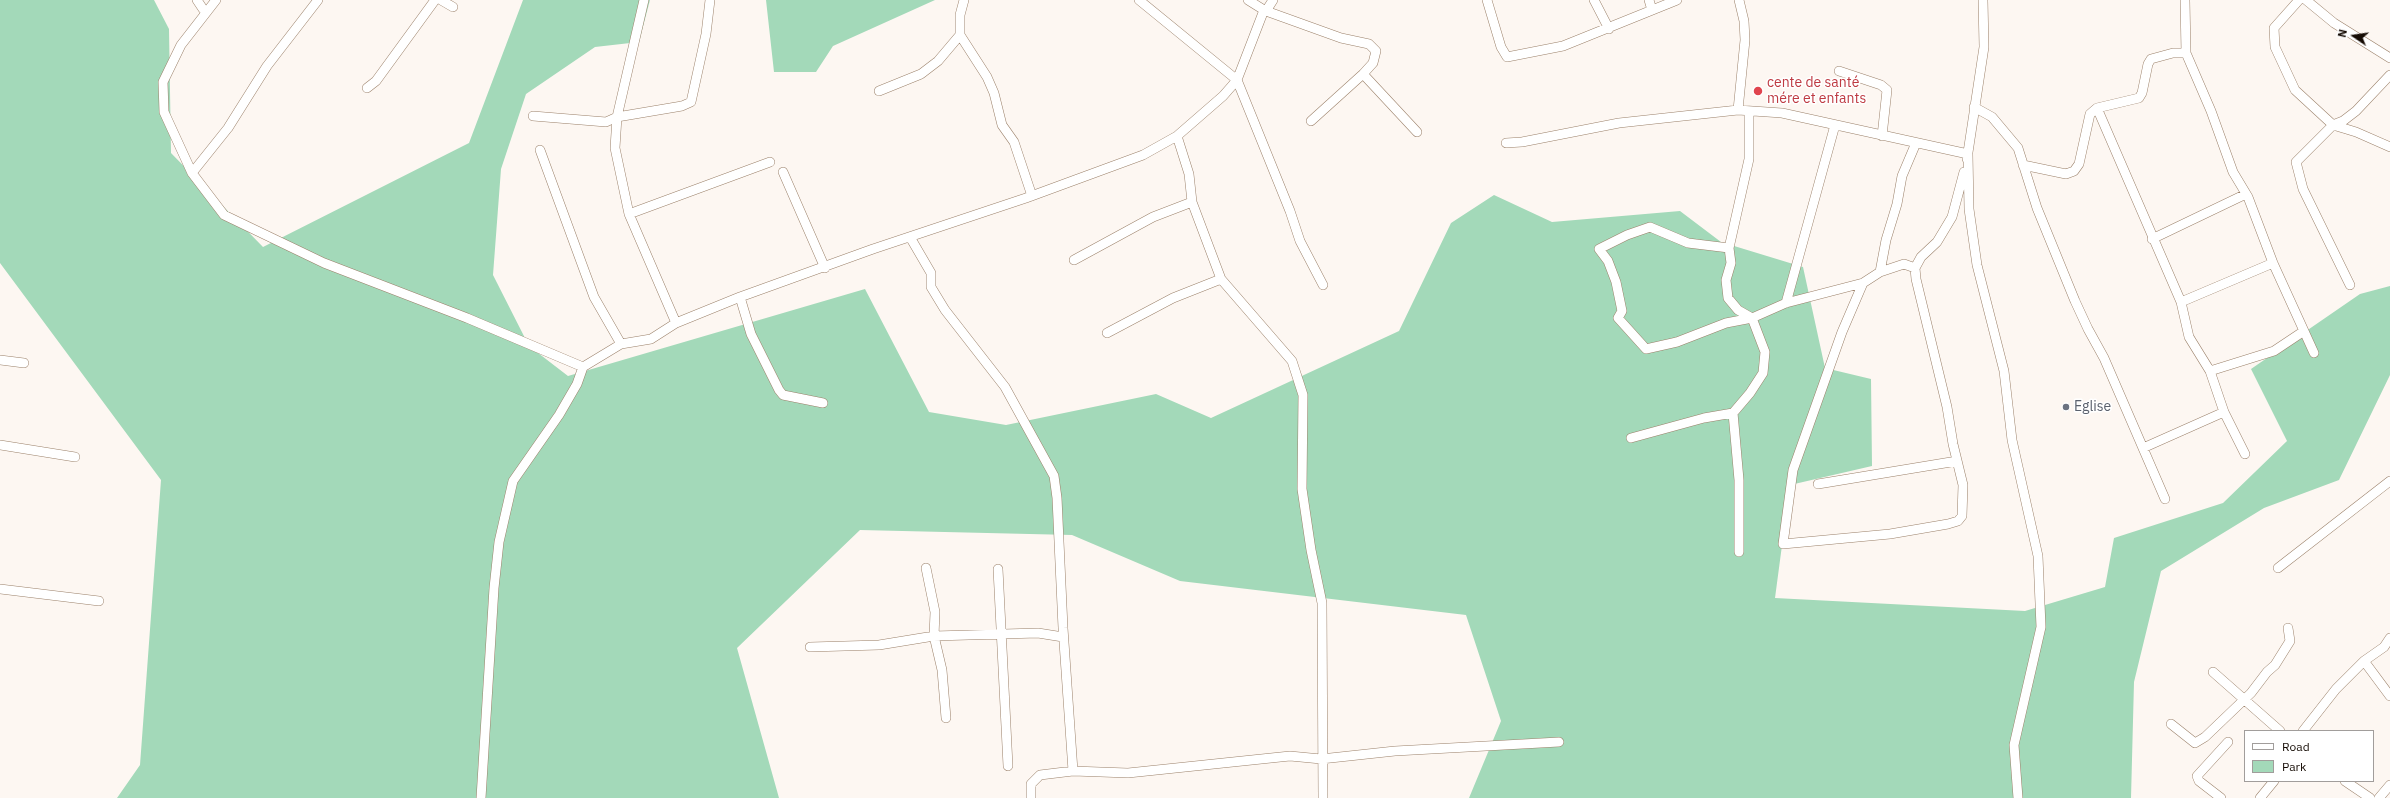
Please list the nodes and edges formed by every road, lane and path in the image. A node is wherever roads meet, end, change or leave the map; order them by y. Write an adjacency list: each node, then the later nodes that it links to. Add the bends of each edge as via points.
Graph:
1 (197, 0): 22 (street)
2 (216, 0): 55 (street, via 181,46 163,82 164,112)
3 (318, 0): 55 (street, via 267,66 228,128)
4 (435, 0): 33 (street, via 376,81)
5 (441, 0): 21 (street)
6 (644, 0): 40 (street)
7 (710, 0): 40 (street, via 706,34 691,102 682,106)
8 (964, 0): 26 (street, via 960,15)
9 (1139, 0): 32 (street)
10 (1248, 0): 24 (street)
11 (1273, 0): 24 (street)
12 (1487, 0): 25 (street, via 1501,47 1507,57 1563,46)
13 (1594, 0): 25 (street)
14 (1648, 0): 23 (street)
15 (1676, 0): 23 (street)
16 (1739, 0): 37 (street, via 1745,40)
17 (1983, 0): 35 (street, via 1984,47)
18 (2185, 0): 27 (street)
19 (2299, 0): 43 (street, via 2274,28 2275,47 2296,90)
20 (2306, 0): 28 (street, via 2334,23)
21 (454, 7)
22 (203, 9)
23 (1652, 10): 25 (street)
24 (1265, 11): 30 (street, via 1341,38 1369,44 1376,51 1375,58); 32 (street)
25 (1609, 29)
26 (960, 35): 34 (street, via 938,61 921,74); 57 (street, via 992,87 1002,125 1014,142)
27 (2186, 53): 36 (street, via 2173,53 2151,59 2139,98); 56 (street, via 2233,172)
28 (2390, 58)
29 (1839, 72): 46 (street, via 1881,85 1887,90)
30 (1363, 74): 41 (street); 44 (street)
31 (2390, 75): 43 (street, via 2356,111)
32 (1236, 80): 45 (street, via 1223,96); 70 (street, via 1300,241)
33 (367, 88)
34 (880, 91)
35 (1974, 107): 51 (street); 53 (street, via 1992,117 2018,148)
36 (2097, 108): 53 (street, via 2090,114 2080,164 2074,171 2066,174); 61 (street)
37 (1738, 110): 38 (street); 47 (street, via 1619,123)
38 (1749, 111): 42 (street, via 1782,113); 62 (street, via 1749,159)
39 (533, 116): 40 (street, via 606,122)
40 (617, 117): 59 (street, via 615,148)
41 (1311, 121)
42 (1835, 125): 46 (street); 74 (street)
43 (2333, 125): 49 (street); 71 (street, via 2296,162 2303,189)
44 (1417, 132)
45 (1177, 136): 57 (street, via 1122,164); 58 (street, via 1189,174)
46 (1882, 136): 48 (street)
47 (1506, 143)
48 (1916, 143): 51 (street); 67 (street, via 1902,176)
49 (2390, 147)
50 (540, 150): 79 (street, via 594,297)
51 (1968, 154): 66 (street, via 1952,217 1937,242 1921,256); 128 (street, via 1969,209 1977,264 2004,371 2012,440 2038,556 2041,628 2014,745)
52 (770, 162): 59 (street)
53 (2023, 164): 90 (street, via 2037,208 2075,301 2104,358)
54 (783, 172): 65 (street)
55 (192, 173): 83 (street, via 224,215 324,263 467,318)
56 (2246, 194): 61 (street); 64 (street)
57 (1032, 196): 60 (street)
58 (1192, 202): 63 (street, via 1154,217); 68 (street)
59 (629, 214): 76 (street)
60 (910, 237): 65 (street); 106 (street, via 931,273 931,287 945,310 1005,387 1054,476)
61 (2152, 239): 73 (street)
62 (1728, 248): 75 (street, via 1731,263 1726,280 1728,298 1738,310); 75 (street, via 1688,243 1650,227 1599,249 1608,262 1617,287 1622,311 1618,318 1646,349 1677,342 1726,323)
63 (1074, 260)
64 (2273, 263): 73 (street); 77 (street)
65 (825, 268): 72 (street)
66 (1915, 268): 67 (street, via 1904,264); 93 (street)
67 (1880, 272): 69 (street)
68 (1221, 279): 78 (street, via 1173,298); 119 (street, via 1292,361 1303,395 1302,488 1322,603)
69 (1863, 283): 74 (street); 93 (street, via 1842,332 1792,470 1783,544 1890,534 1958,521 1964,506 1963,485)
70 (1323, 285)
71 (2350, 285)
72 (740, 297): 76 (street); 85 (street, via 751,334 779,390 783,395)
73 (2181, 302): 84 (street, via 2189,337)
74 (1786, 303): 75 (street)
75 (1752, 318): 87 (street, via 1766,357 1762,372 1750,393)
76 (676, 323): 79 (street, via 651,339)
77 (2304, 331): 80 (street); 84 (street, via 2274,351)
78 (1107, 332)
79 (621, 344): 83 (street)
80 (2314, 353)
81 (0, 360): 82 (street)
82 (24, 363)
83 (583, 367): 125 (street, via 577,384 559,415 513,481 499,542 494,588)
84 (2210, 371): 86 (street)
85 (822, 403)
86 (2224, 412): 90 (street); 91 (street)
87 (1733, 413): 88 (street, via 1704,418); 97 (street, via 1739,480)
88 (1631, 438)
89 (0, 445): 92 (street)
90 (2143, 448): 96 (street)
91 (2245, 454)
92 (74, 457)
93 (1957, 461): 95 (street)
94 (2390, 481): 99 (street)
95 (1818, 484)
96 (2165, 499)
97 (1739, 552)
98 (926, 568): 105 (street, via 935,612)
99 (2278, 568)
100 (998, 569): 104 (street)
101 (0, 589): 102 (street)
102 (99, 602)
103 (2288, 628): 112 (street, via 2289,645 2275,665)
104 (1002, 634): 105 (street); 106 (street, via 1038,633); 120 (street)
105 (934, 636): 108 (street, via 879,645); 113 (street, via 942,670)
106 (1063, 637): 121 (street)
107 (2390, 638): 109 (street, via 2384,647)
108 (810, 647)
109 (2364, 661): 111 (street); 116 (street, via 2336,689)
110 (2213, 672): 112 (street)
111 (2390, 696)
112 (2244, 699): 114 (street, via 2205,737 2195,742); 115 (street)
113 (946, 718)
114 (2171, 724)
115 (2279, 730)
116 (2304, 730)
117 (1558, 742): 119 (street, via 1395,751)
118 (2228, 742): 129 (street, via 2197,776 2199,781)
119 (1321, 760): 121 (street, via 1290,756 1128,773); 127 (street)
120 (1008, 766)
121 (1073, 771): 126 (street, via 1040,775 1030,784)
122 (2273, 782): 130 (street)
123 (2347, 782): 131 (street)
124 (2390, 785): 132 (street)
125 (480, 798)
126 (1031, 798)
127 (1323, 798)
128 (2018, 798)
129 (2220, 798)
130 (2260, 798)
131 (2370, 798)
132 (2379, 798)

